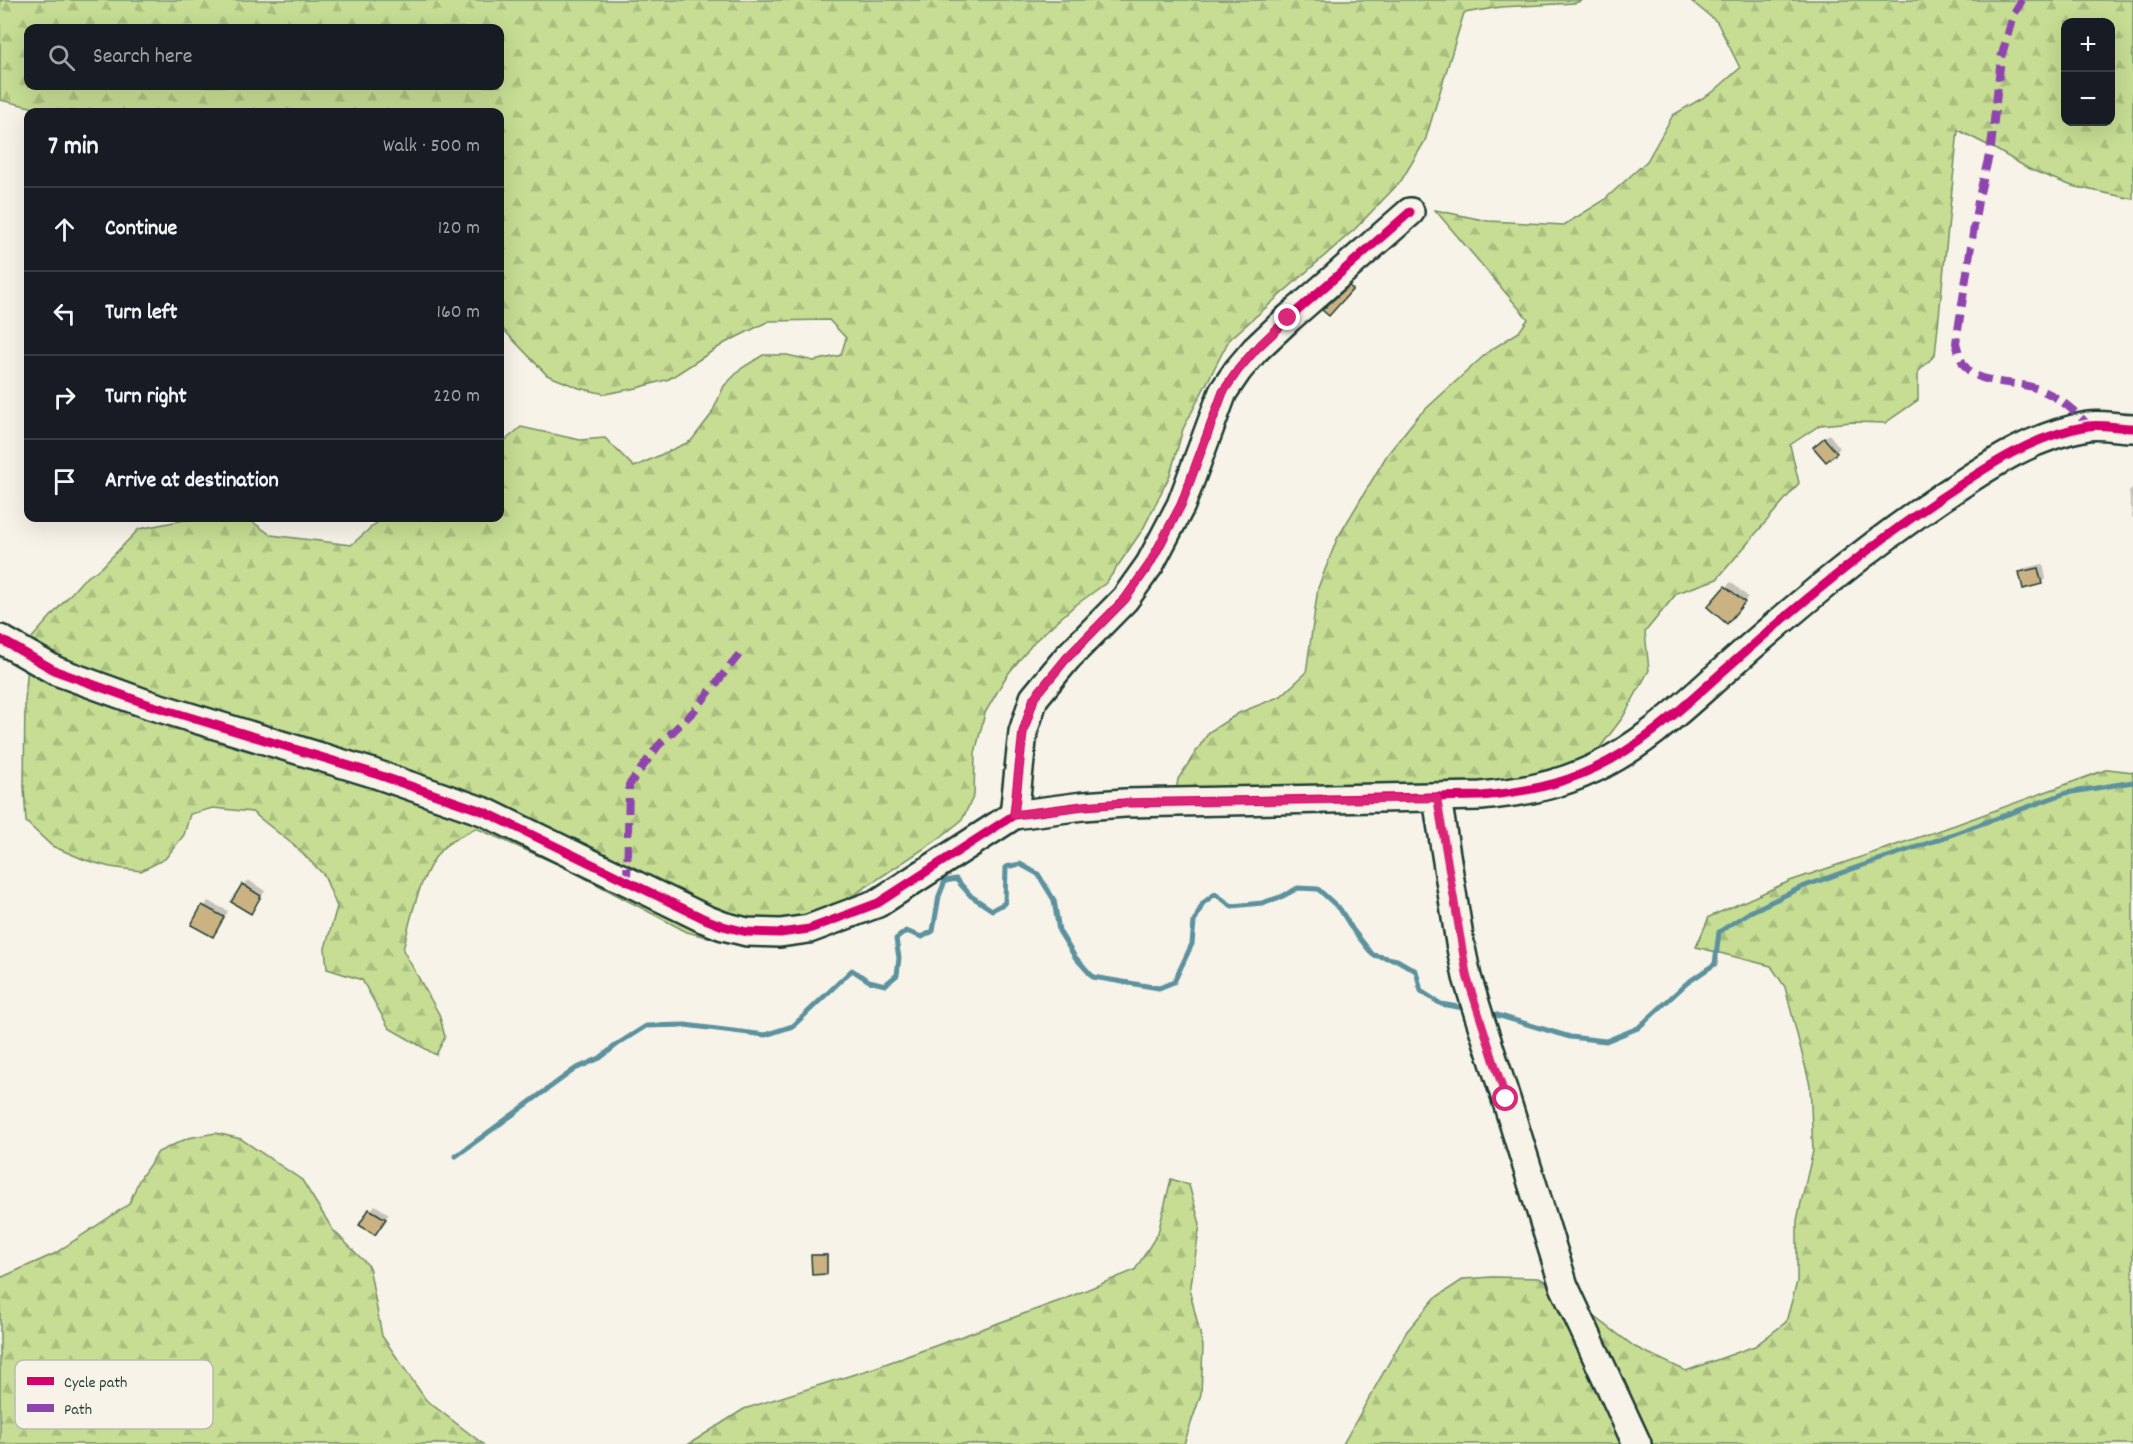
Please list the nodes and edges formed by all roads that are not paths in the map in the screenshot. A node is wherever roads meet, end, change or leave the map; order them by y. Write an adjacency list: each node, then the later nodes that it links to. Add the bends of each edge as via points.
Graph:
1 (1410, 212): 5 (street, via 1288,318 1255,350 1223,392 1181,505 1149,564 1125,599 1067,657 1034,698 1023,732)
2 (2133, 428): 4 (street, via 2089,426 2011,452 1890,532 1786,615 1685,705 1617,756 1569,779 1526,791)
3 (0, 639): 5 (street, via 56,671 150,705 373,773 485,812 705,919 747,932 809,929 878,903)
4 (1437, 798): 5 (street, via 1125,803); 6 (street, via 1467,977 1479,1016 1564,1286)
5 (1014, 815)
6 (1637, 1444)

